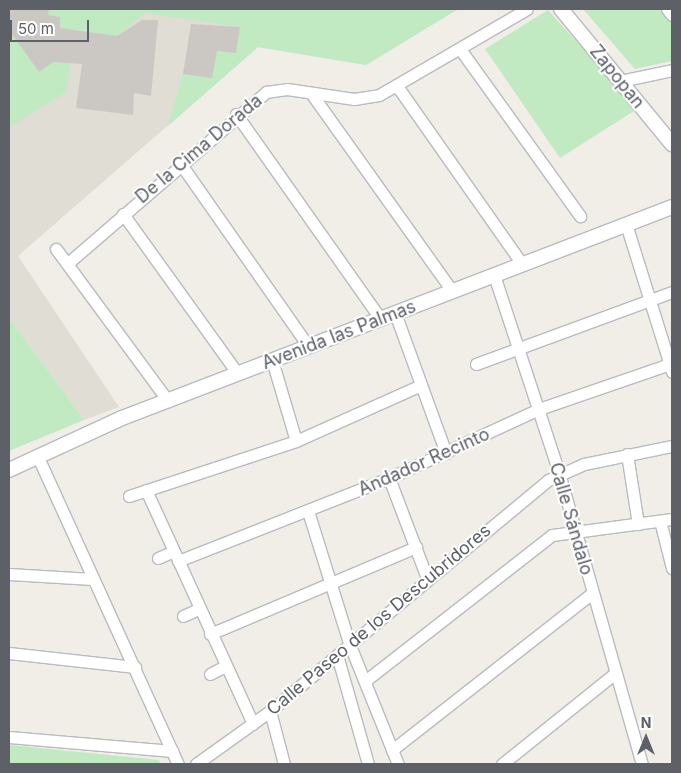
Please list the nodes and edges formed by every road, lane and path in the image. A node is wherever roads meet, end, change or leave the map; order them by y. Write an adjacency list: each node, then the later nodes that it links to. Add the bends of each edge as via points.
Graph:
1 (528, 9): 5 (street, De la Cima Dorada)
2 (561, 9): 7 (street, Zapopan)
3 (667, 9): 4 (street)
4 (672, 15)
5 (460, 48): 8 (street, De la Cima Dorada); 15 (street)
6 (672, 70): 7 (street)
7 (620, 81): 11 (street, Zapopan)
8 (397, 86): 9 (street, De la Cima Dorada, via 367,98); 19 (street)
9 (311, 94): 10 (street, De la Cima Dorada, via 275,89); 21 (street)
10 (236, 114): 12 (street, De la Cima Dorada); 25 (street)
11 (672, 144)
12 (180, 163): 14 (street, De la Cima Dorada); 26 (street)
13 (672, 207): 16 (street, Avenida las Palmas)
14 (123, 214): 18 (street, De la Cima Dorada); 31 (street)
15 (580, 216)
16 (626, 224): 19 (street, Avenida las Palmas); 23 (street)
17 (56, 249): 18 (street)
18 (68, 262): 33 (street)
19 (522, 264): 20 (street, Avenida las Palmas)
20 (494, 275): 21 (street, Avenida las Palmas); 27 (street, Calle Sándalo)
21 (452, 291): 24 (street, Avenida las Palmas)
22 (672, 292): 23 (street)
23 (652, 299): 27 (street); 30 (street)
24 (395, 312): 25 (street, Avenida las Palmas); 32 (street)
25 (380, 318): 26 (street, Avenida las Palmas)
26 (308, 346): 28 (street, Avenida las Palmas)
27 (519, 348): 29 (street); 34 (street, Calle Sándalo)
28 (272, 360): 31 (street, Avenida las Palmas); 35 (street)
29 (476, 364)
30 (671, 368): 34 (street, Andador Recinto)
31 (238, 374): 33 (street, Avenida las Palmas)
32 (421, 384): 35 (street); 37 (street)
33 (168, 401): 39 (street, Avenida las Palmas)
34 (539, 409): 37 (street, Andador Recinto); 41 (street, Calle Sándalo)
35 (296, 441): 43 (street)
36 (672, 446): 38 (street)
37 (446, 453): 42 (street, Andador Recinto)
38 (627, 454): 41 (street); 48 (street)
39 (37, 455): 40 (street, Avenida las Palmas); 56 (street)
40 (9, 470)
41 (559, 473): 49 (street, Calle Sándalo); 55 (street, Calle Paseo de los Descubridores)
42 (389, 478): 45 (street, Andador Recinto); 50 (street)
43 (146, 490): 44 (street); 51 (street)
44 (128, 496)
45 (308, 512): 51 (street, Andador Recinto); 57 (street)
46 (672, 519): 47 (street)
47 (660, 521): 48 (street); 53 (street)
48 (638, 524): 49 (street)
49 (575, 529): 58 (street, Calle Sándalo); 69 (street, via 541,542)
50 (416, 548): 55 (street); 57 (street)
51 (176, 556): 52 (street, Andador Recinto); 59 (street)
52 (158, 558)
53 (672, 568)
54 (9, 574): 56 (street)
55 (427, 578): 62 (street, Calle Paseo de los Descubridores)
56 (92, 579): 66 (street)
57 (328, 582): 61 (street); 62 (street)
58 (592, 594): 67 (street, Calle Sándalo); 73 (street)
59 (198, 609): 60 (street); 61 (street)
60 (183, 616)
61 (210, 634): 65 (street)
62 (349, 643): 64 (street, Calle Paseo de los Descubridores); 69 (street)
63 (9, 653): 66 (street)
64 (337, 655): 70 (street, Calle Paseo de los Descubridores); 79 (street)
65 (224, 666): 68 (street); 71 (street)
66 (135, 667): 74 (street)
67 (615, 673): 75 (street, Calle Sándalo); 81 (street)
68 (210, 674)
69 (366, 681): 73 (street)
70 (270, 712): 71 (street, Calle Paseo de los Descubridores); 78 (street)
71 (253, 724): 77 (street, Calle Paseo de los Descubridores)
72 (9, 737): 74 (street)
73 (392, 750): 80 (street)
74 (172, 751): 76 (street)
75 (639, 762)
76 (178, 764)
77 (196, 764)
78 (284, 764)
79 (368, 764)
80 (398, 764)
81 (502, 764)

